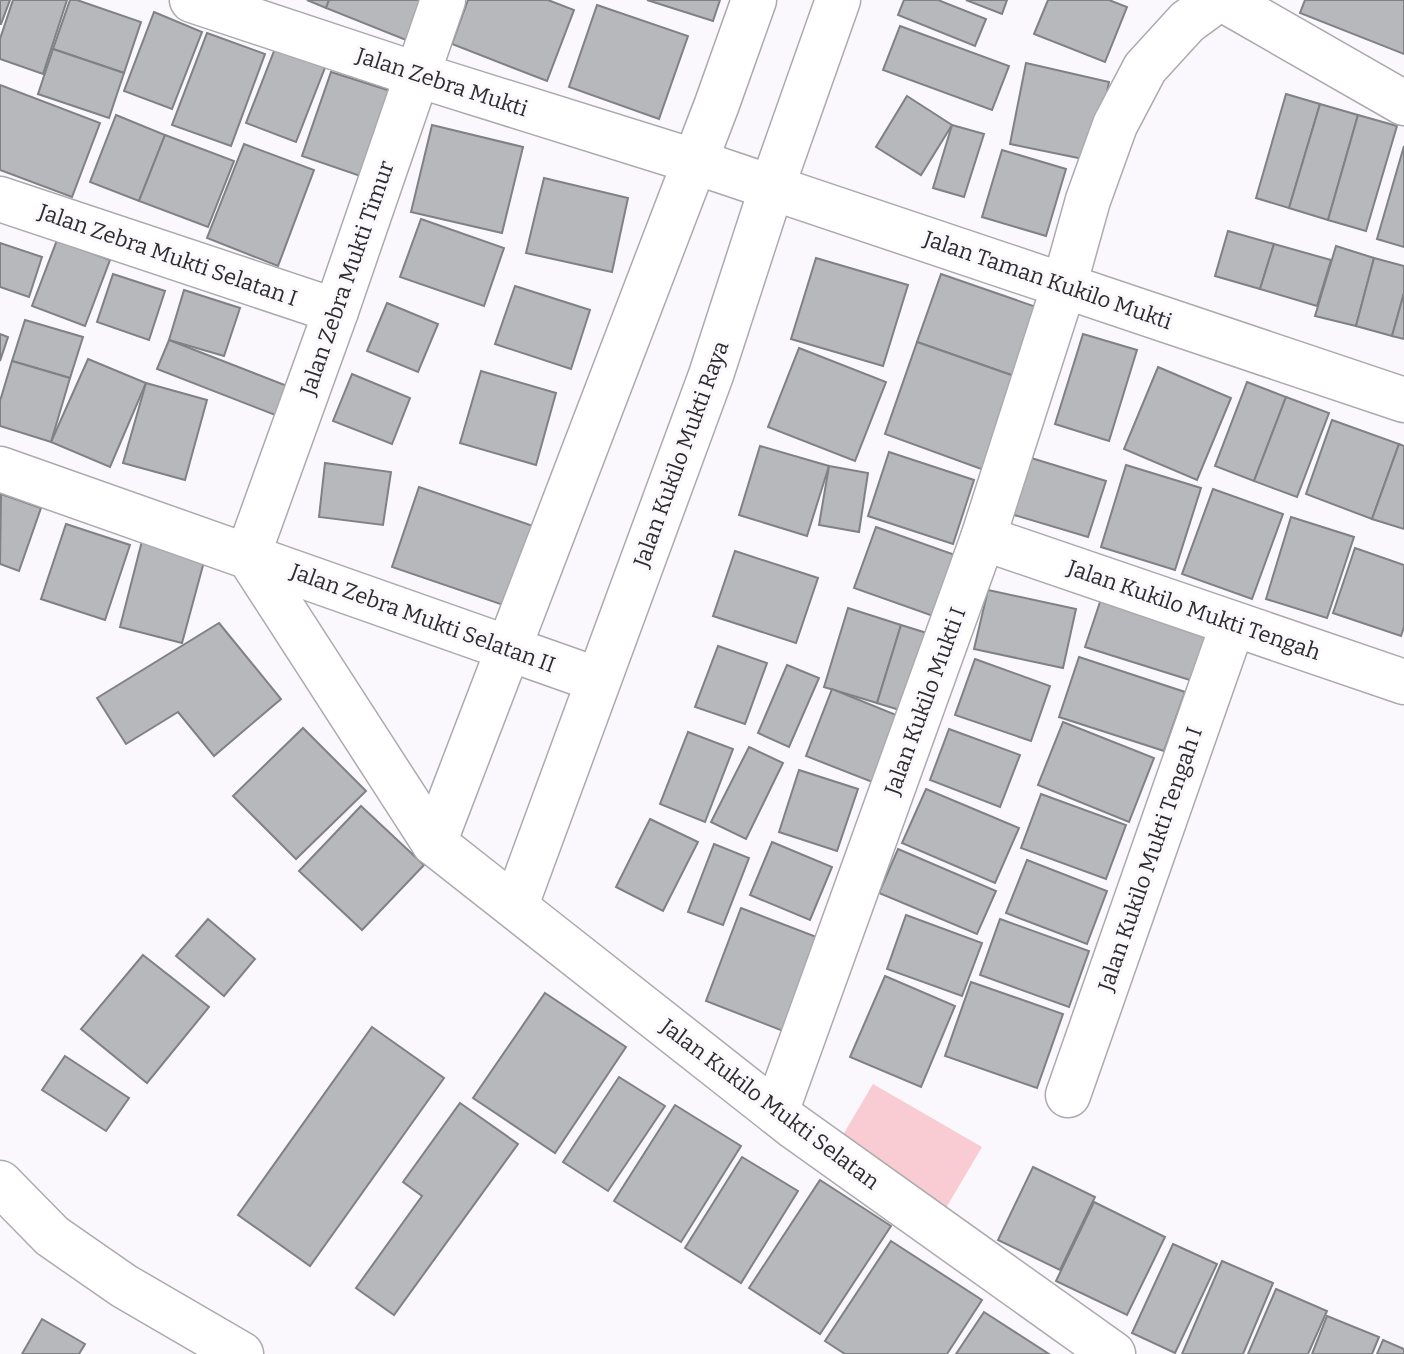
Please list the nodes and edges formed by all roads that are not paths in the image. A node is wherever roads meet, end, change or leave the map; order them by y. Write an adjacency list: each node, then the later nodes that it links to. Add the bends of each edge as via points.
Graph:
1 (192, 0): 7 (street, Jalan Zebra Mukti)
2 (443, 0): 7 (street, Jalan Zebra Mukti Timur)
3 (754, 0): 9 (street)
4 (838, 0): 10 (street, Jalan Kukilo Mukti Raya)
5 (1217, 0): 12 (street, Jalan Kukilo Mukti I, via 1187,22 1145,68 1110,140)
6 (1224, 0): 8 (street)
7 (418, 75): 9 (street, Jalan Zebra Mukti); 13 (street, Jalan Zebra Mukti Timur)
8 (1404, 103)
9 (693, 161): 10 (street, Jalan Taman Kukilo Mukti); 19 (street)
10 (772, 187): 12 (street, Jalan Taman Kukilo Mukti); 20 (street, Jalan Kukilo Mukti Raya, via 711,375)
11 (0, 199): 13 (street, Jalan Zebra Mukti Selatan I)
12 (1064, 286): 14 (street, Jalan Taman Kukilo Mukti); 16 (street, Jalan Kukilo Mukti I)
13 (336, 311): 17 (street, Jalan Zebra Mukti Timur)
14 (1404, 400)
15 (0, 469): 17 (street, Jalan Zebra Mukti Selatan II)
16 (983, 538): 18 (street, Jalan Kukilo Mukti Tengah); 25 (street, Jalan Kukilo Mukti I)
17 (248, 555): 19 (street, Jalan Zebra Mukti Selatan II); 22 (street, Jalan Zebra Mukti Selatan II)
18 (1233, 624): 21 (street, Jalan Kukilo Mukti Tengah); 24 (street, Jalan Kukilo Mukti Tengah I)
19 (510, 650): 20 (street, Jalan Zebra Mukti Selatan II); 22 (street)
20 (598, 680): 23 (street, Jalan Kukilo Mukti Raya)
21 (1404, 682)
22 (434, 843): 23 (street, Jalan Kukilo Mukti Selatan)
23 (516, 905): 25 (street, Jalan Kukilo Mukti Selatan)
24 (1068, 1095)
25 (776, 1112): 28 (street, Jalan Kukilo Mukti Selatan)
26 (0, 1183): 27 (street, via 52,1236 124,1286)
27 (241, 1354)
28 (1113, 1354)

